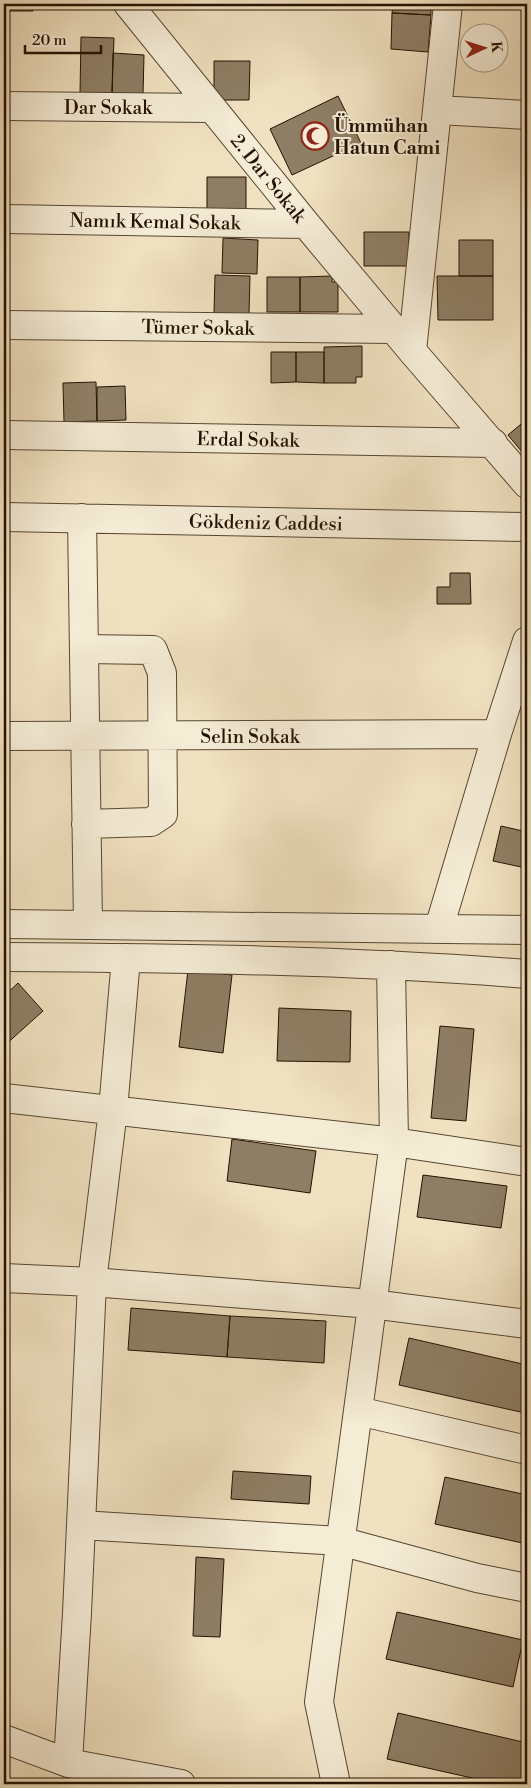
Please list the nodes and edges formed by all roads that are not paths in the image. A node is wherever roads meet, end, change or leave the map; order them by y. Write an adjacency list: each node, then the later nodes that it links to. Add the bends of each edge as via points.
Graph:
1 (128, 4): 4 (street, 2. Dar Sokak)
2 (448, 4): 5 (street)
3 (4, 106): 4 (street, Dar Sokak)
4 (212, 108): 8 (street, 2. Dar Sokak)
5 (438, 110): 6 (street); 11 (street)
6 (527, 115)
7 (4, 219): 8 (street, Namık Kemal Sokak)
8 (306, 224): 10 (street, 2. Dar Sokak)
9 (4, 325): 10 (street, Tümer Sokak)
10 (392, 329): 11 (street, 2. Dar Sokak)
11 (412, 351): 13 (street, 2. Dar Sokak)
12 (4, 435): 13 (street, Erdal Sokak)
13 (493, 443): 14 (street, 2. Dar Sokak)
14 (527, 484)
15 (4, 517): 16 (street, Gökdeniz Caddesi)
16 (82, 518): 17 (street, Gökdeniz Caddesi); 19 (street)
17 (527, 527)
18 (527, 641): 20 (street)
19 (84, 649): 22 (street); 23 (street, via 153,650 162,673)
20 (497, 734): 23 (street, Selin Sokak); 27 (street)
21 (4, 736): 22 (street, Selin Sokak)
22 (85, 736): 23 (street, Selin Sokak); 24 (street)
23 (163, 736): 24 (street, via 163,814 152,822)
24 (86, 824): 26 (street)
25 (4, 924): 26 (street)
26 (88, 924): 27 (street)
27 (439, 928): 28 (street)
28 (527, 930)
29 (4, 957): 30 (street)
30 (126, 958): 31 (street); 34 (street)
31 (391, 966): 32 (street, via 434,966); 35 (street)
32 (527, 974)
33 (4, 1098): 34 (street)
34 (113, 1110): 35 (street); 38 (street)
35 (394, 1142): 36 (street); 39 (street)
36 (527, 1162)
37 (4, 1278): 38 (street)
38 (92, 1282): 39 (street); 43 (street)
39 (372, 1304): 40 (street); 41 (street)
40 (527, 1324)
41 (358, 1411): 42 (street); 44 (street)
42 (527, 1450)
43 (81, 1524): 44 (street); 47 (street)
44 (340, 1540): 45 (street, via 477,1578); 49 (street, via 319,1702)
45 (527, 1588)
46 (4, 1738): 47 (street)
47 (68, 1763): 48 (street)
48 (181, 1784)
49 (336, 1784)

